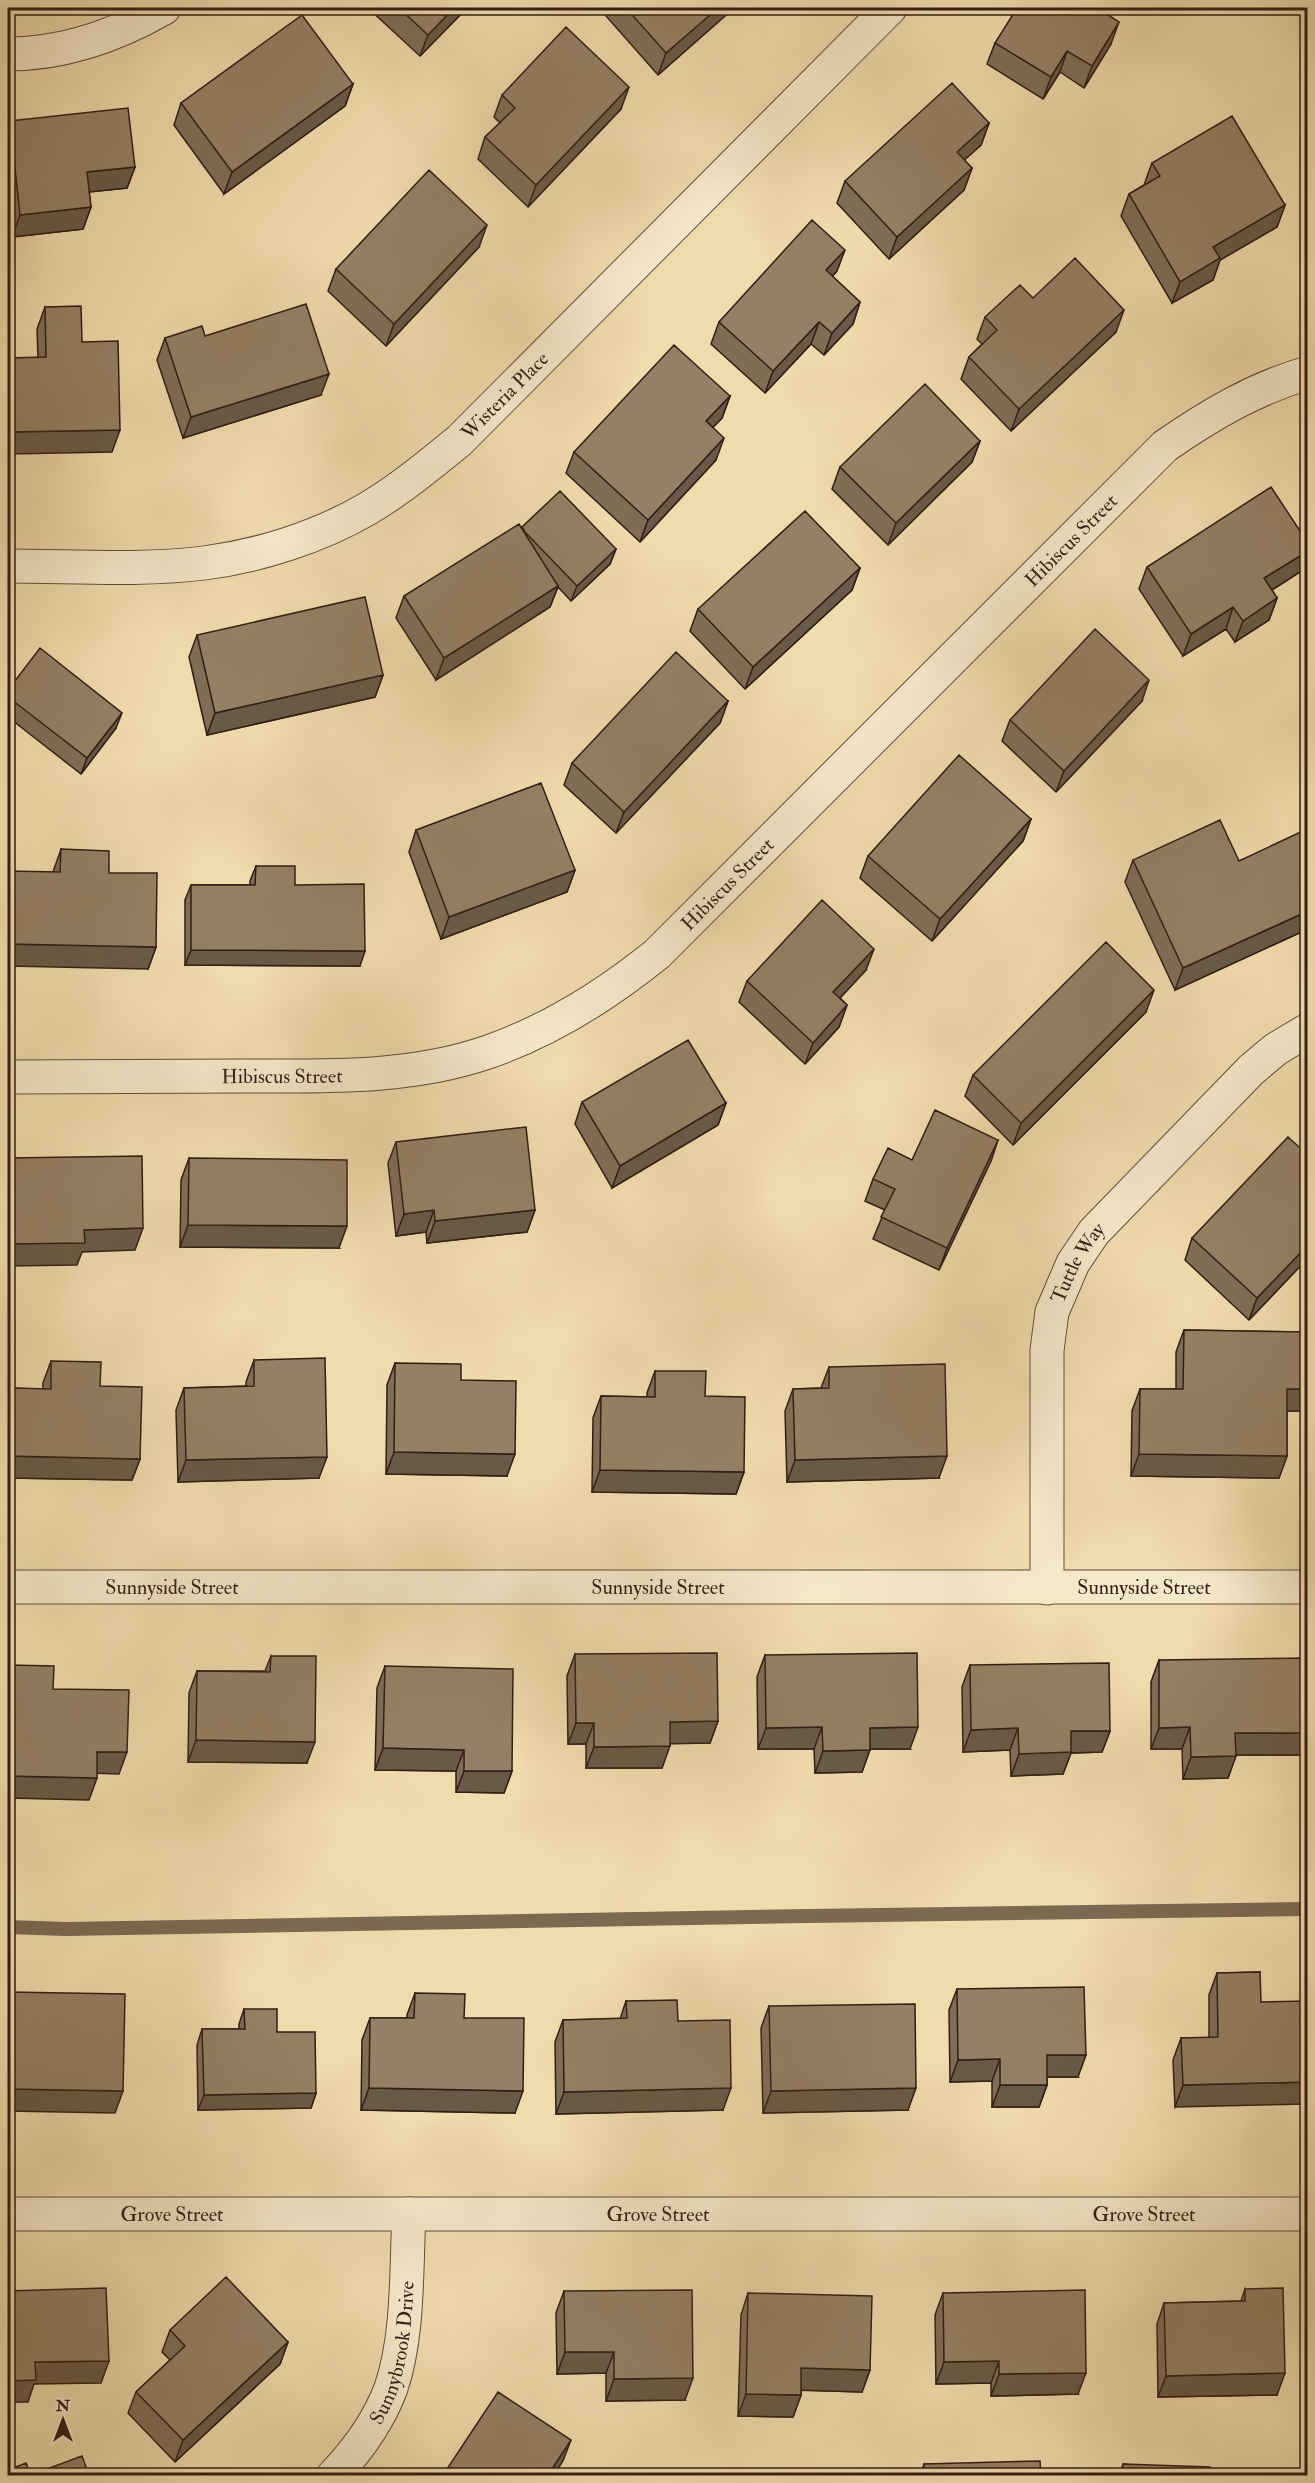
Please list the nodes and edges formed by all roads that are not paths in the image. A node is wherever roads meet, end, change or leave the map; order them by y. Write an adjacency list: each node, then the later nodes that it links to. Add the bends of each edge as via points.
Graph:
1 (164, 8): 3 (street, via 134,25 76,45)
2 (890, 8): 5 (street, Wisteria Place, via 459,441 366,510 322,531 250,554 204,563)
3 (8, 54)
4 (1308, 373): 7 (street, Hibiscus Street, via 1244,397 1165,446 657,954 573,1014 486,1053 416,1070 354,1076)
5 (8, 566)
6 (1308, 1030): 10 (street, Tuttle Way, via 1251,1070 1094,1232 1072,1263 1052,1312 1047,1350)
7 (8, 1077)
8 (8, 1587): 10 (street, Sunnyside Street)
9 (1308, 1587): 10 (street, Sunnyside Street)
10 (1047, 1588)
11 (8, 2214): 12 (street, Grove Street)
12 (409, 2214): 13 (street, Grove Street); 14 (street, Sunnybrook Drive, via 403,2328 391,2387 372,2427)
13 (1308, 2214)
14 (333, 2475)

